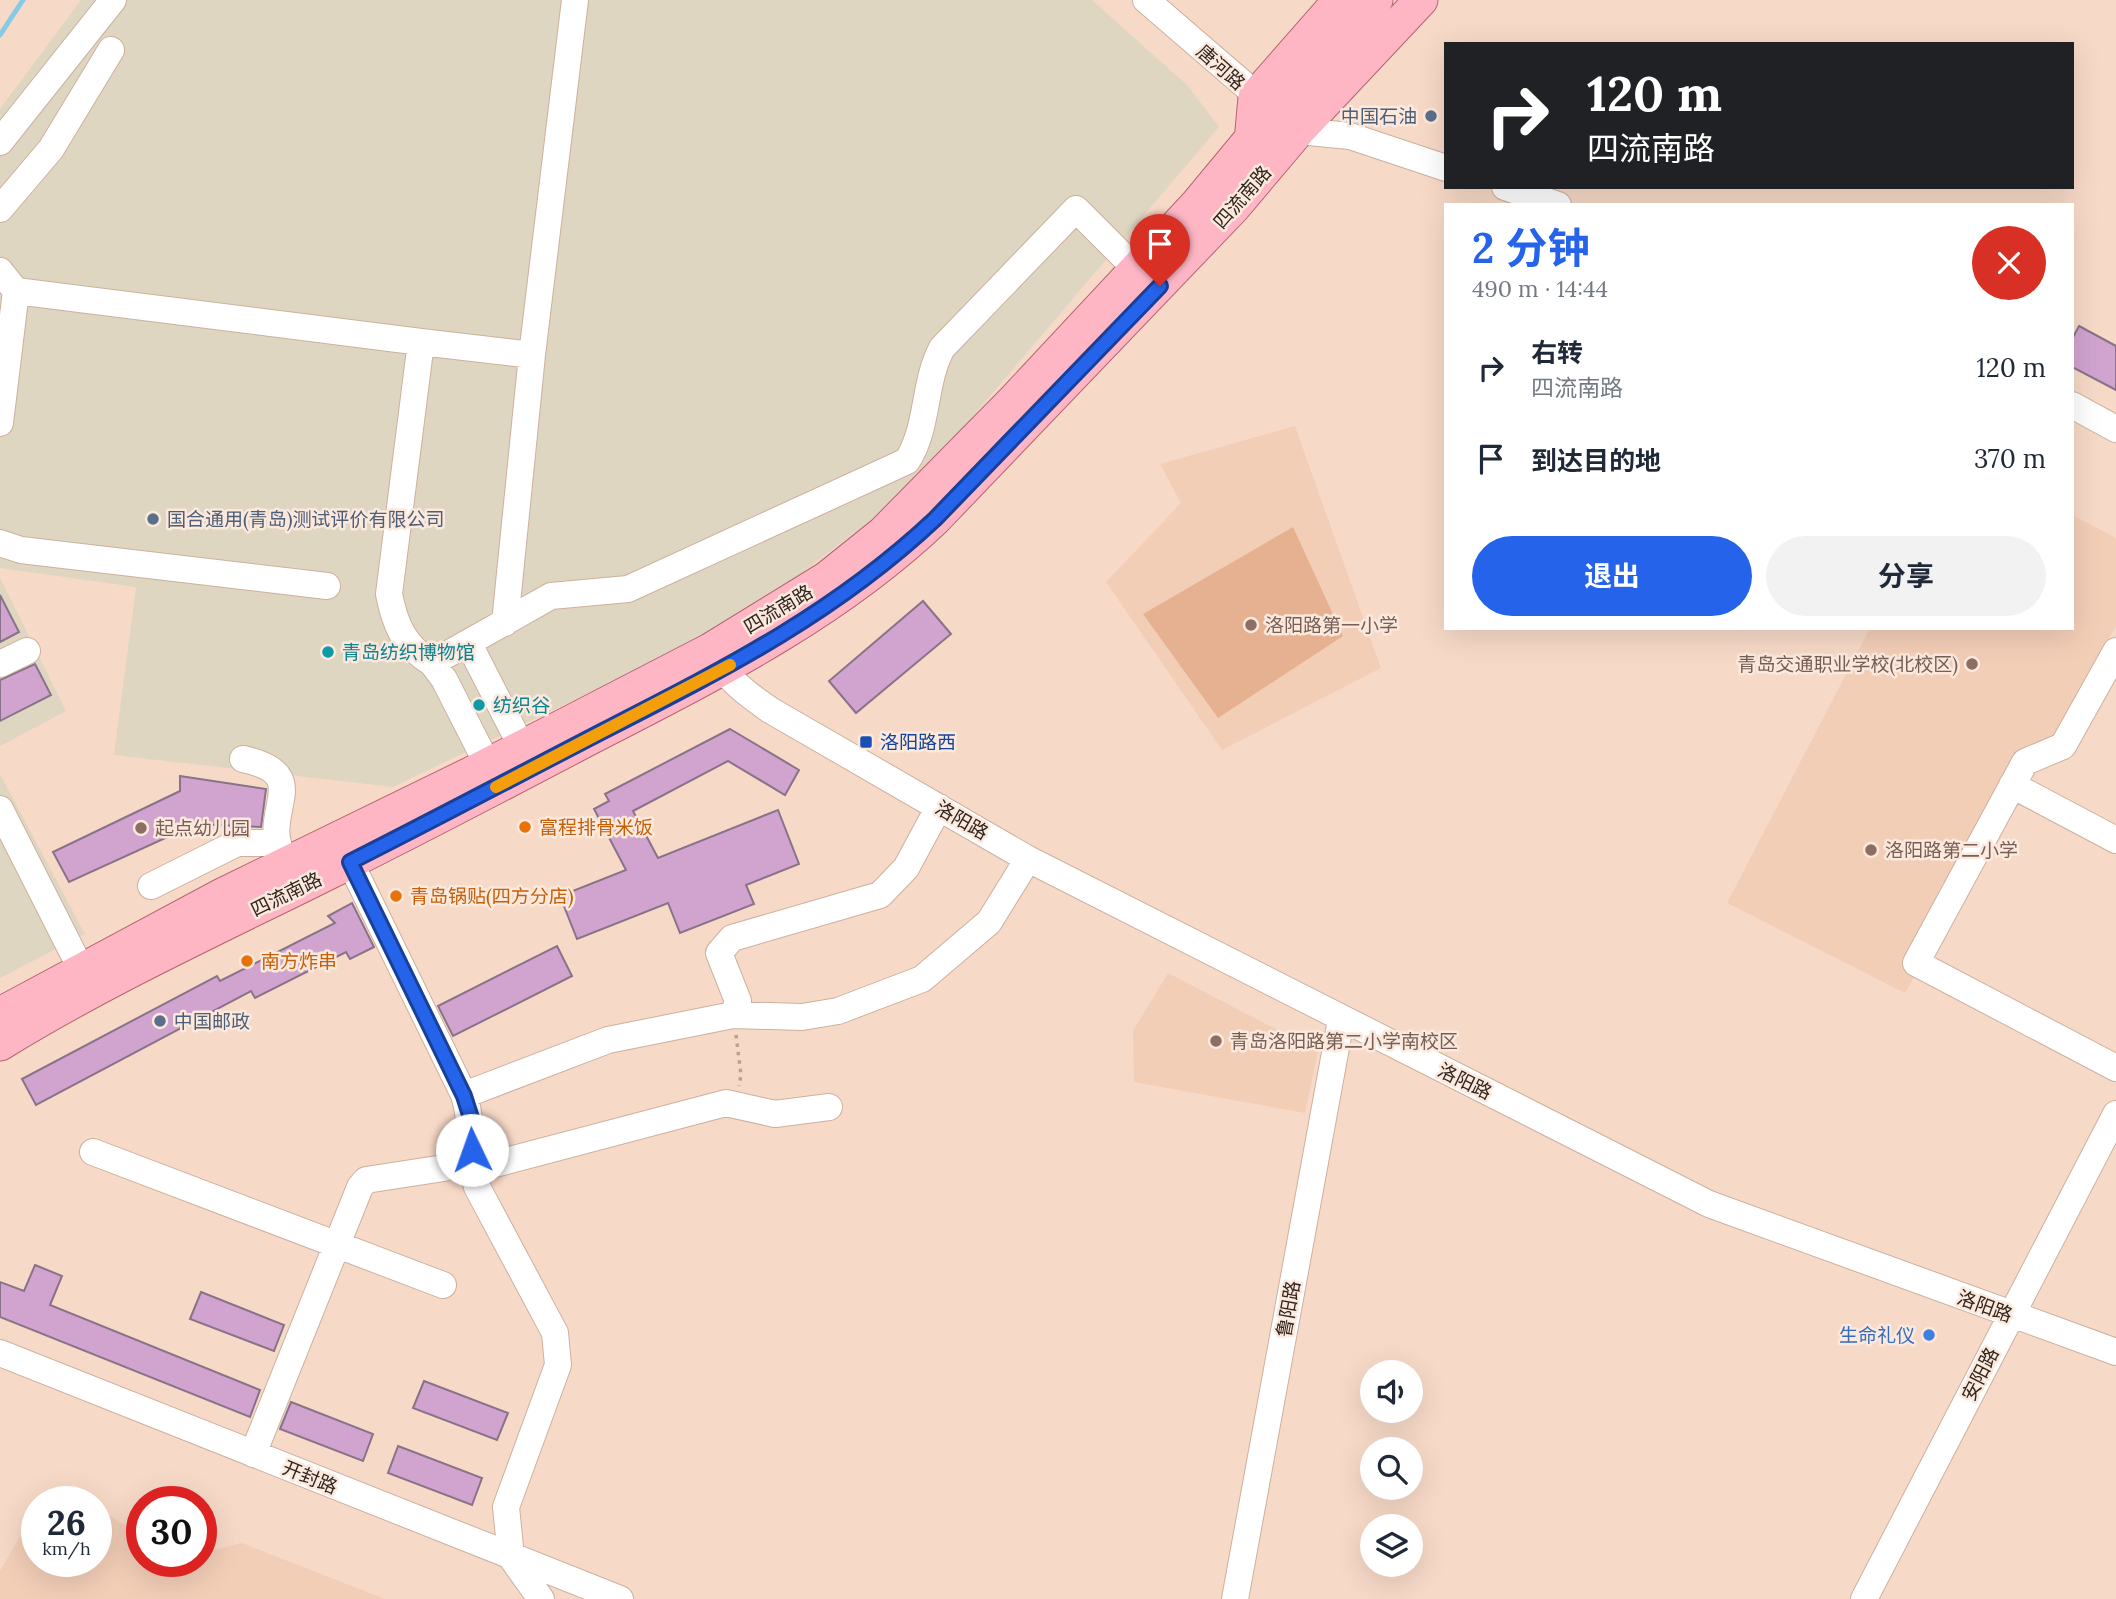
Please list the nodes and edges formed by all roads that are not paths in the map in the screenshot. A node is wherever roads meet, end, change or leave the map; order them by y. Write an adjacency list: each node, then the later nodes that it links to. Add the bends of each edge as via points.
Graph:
1 (113, 0): 9 (street)
2 (575, 0): 17 (street)
3 (1146, 0): 8 (street, 唐河路)
4 (1340, 0): 8 (main road, 四流南路)
5 (1376, 0): 8 (main road, 四流南路)
6 (1421, 2): 8 (main road, 四流南路)
7 (111, 50): 13 (street, via 51,149)
8 (1276, 113): 10 (street); 14 (main road, 四流南路); 27 (main road, 四流南路, via 1233,208 900,552 835,602)
9 (0, 142)
10 (1444, 167)
11 (1511, 189): 12 (street)
12 (1552, 203)
13 (0, 209)
14 (1136, 269): 23 (street, via 1076,209 942,348 934,363 916,447 907,461 628,589 551,596); 27 (main road, 四流南路, via 883,533)
15 (8, 281): 16 (street); 19 (street)
16 (421, 342): 17 (street); 28 (street, via 389,594 396,626 416,653)
17 (532, 355): 23 (street)
18 (2074, 406): 20 (street)
19 (0, 423)
20 (2116, 429)
21 (0, 543): 22 (street, via 21,550)
22 (327, 586)
23 (505, 623): 24 (street)
24 (469, 644): 28 (street); 30 (street)
25 (27, 651): 29 (street)
26 (2116, 651): 33 (street, via 2063,746 2025,762)
27 (716, 660): 30 (main road, 四流南路); 34 (street, 洛阳路, via 746,693 770,710)
28 (432, 663): 32 (street)
29 (0, 664)
30 (527, 757): 32 (main road, 四流南路)
31 (243, 759): 37 (street, via 276,771 281,785)
32 (493, 775): 37 (main road, 四流南路); 39 (main road, 四流南路)
33 (2012, 785): 36 (street); 46 (street, via 1916,963)
34 (939, 807): 38 (street, 洛阳路); 43 (street, via 906,867 880,895 732,938 719,953 738,1001)
35 (0, 809): 41 (street)
36 (2116, 839)
37 (281, 853): 40 (street, via 237,843); 41 (main road, 四流南路)
38 (1027, 859): 43 (street, via 989,922 922,979 838,1011 802,1017); 44 (street, 洛阳路)
39 (350, 862): 45 (main road, 四流南路, via 190,941); 47 (street)
40 (151, 886)
41 (81, 969): 42 (main road, 四流南路)
42 (0, 1014)
43 (733, 1015): 47 (street, via 608,1040)
44 (1341, 1020): 54 (street, 洛阳路, via 1709,1204); 61 (street, 鲁阳路)
45 (0, 1044)
46 (2116, 1068)
47 (464, 1096): 51 (street, via 471,1118)
48 (828, 1107): 51 (street, via 775,1114 726,1103)
49 (2116, 1114): 54 (street, 安阳路)
50 (93, 1152): 52 (street)
51 (472, 1160): 52 (street, via 366,1180); 58 (street, via 477,1187 555,1333 558,1365 506,1507)
52 (337, 1245): 53 (street); 57 (street)
53 (443, 1285)
54 (2010, 1316): 55 (street, 洛阳路); 62 (street, 安阳路)
55 (2116, 1352)
56 (0, 1353): 57 (street, 开封路)
57 (253, 1454): 58 (street, 开封路)
58 (511, 1557): 59 (street); 60 (street, 开封路)
59 (541, 1599)
60 (620, 1599)
61 (1235, 1599)
62 (1864, 1599)

